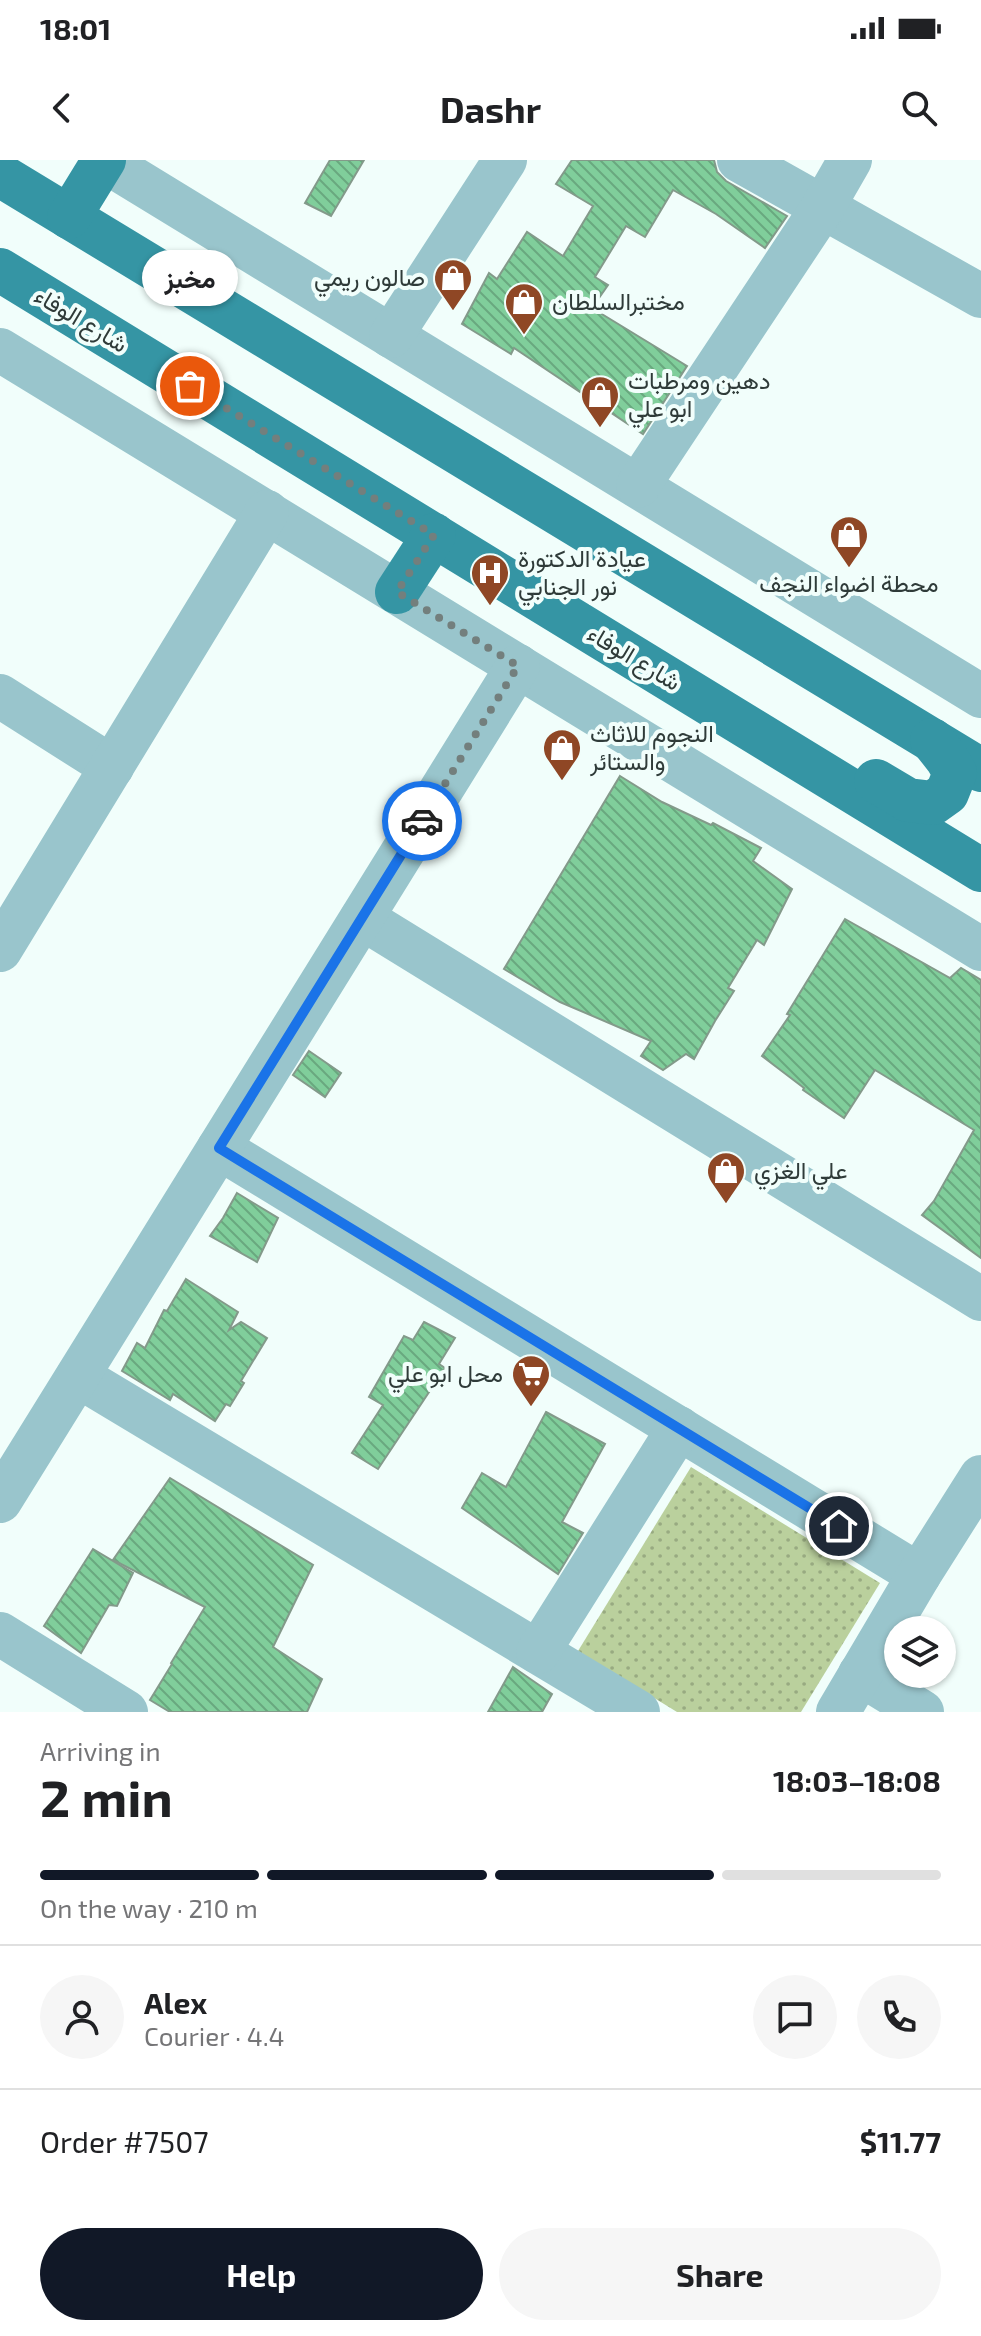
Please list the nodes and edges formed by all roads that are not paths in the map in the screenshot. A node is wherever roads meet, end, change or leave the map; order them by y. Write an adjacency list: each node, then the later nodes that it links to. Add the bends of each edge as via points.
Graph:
1 (104, 160): 7 (main road); 10 (street)
2 (505, 160): 10 (street)
3 (739, 160): 6 (street)
4 (850, 160): 6 (street)
5 (0, 175): 7 (main road)
6 (823, 207): 9 (street); 12 (street)
7 (69, 217): 20 (main road)
8 (0, 270): 14 (main road, شارع الوفاء)
9 (981, 296)
10 (391, 336): 12 (street)
11 (0, 350): 13 (street)
12 (638, 486): 18 (street)
13 (267, 512): 15 (street); 21 (street)
14 (434, 535): 15 (main road); 19 (main road, شارع الوفاء)
15 (397, 592): 16 (street)
16 (518, 666): 24 (street); 25 (street)
17 (0, 696): 21 (street)
18 (981, 696)
19 (724, 713): 20 (main road, via 762,713 908,800 933,803 947,793 955,773); 23 (main road, شارع الوفاء)
20 (932, 740): 22 (main road)
21 (112, 767): 26 (street)
22 (981, 770)
23 (981, 870)
24 (362, 918): 27 (street); 28 (street)
25 (981, 949)
26 (0, 950)
27 (219, 1148): 29 (street); 30 (street)
28 (981, 1299)
29 (78, 1376): 32 (street); 35 (street)
30 (679, 1428): 33 (street); 35 (street)
31 (981, 1477): 33 (street)
32 (4, 1487)
33 (919, 1575): 36 (street)
34 (0, 1634): 37 (street)
35 (538, 1652): 38 (street)
36 (860, 1674): 39 (street); 40 (street)
37 (126, 1712)
38 (638, 1712)
39 (838, 1712)
40 (922, 1712)

